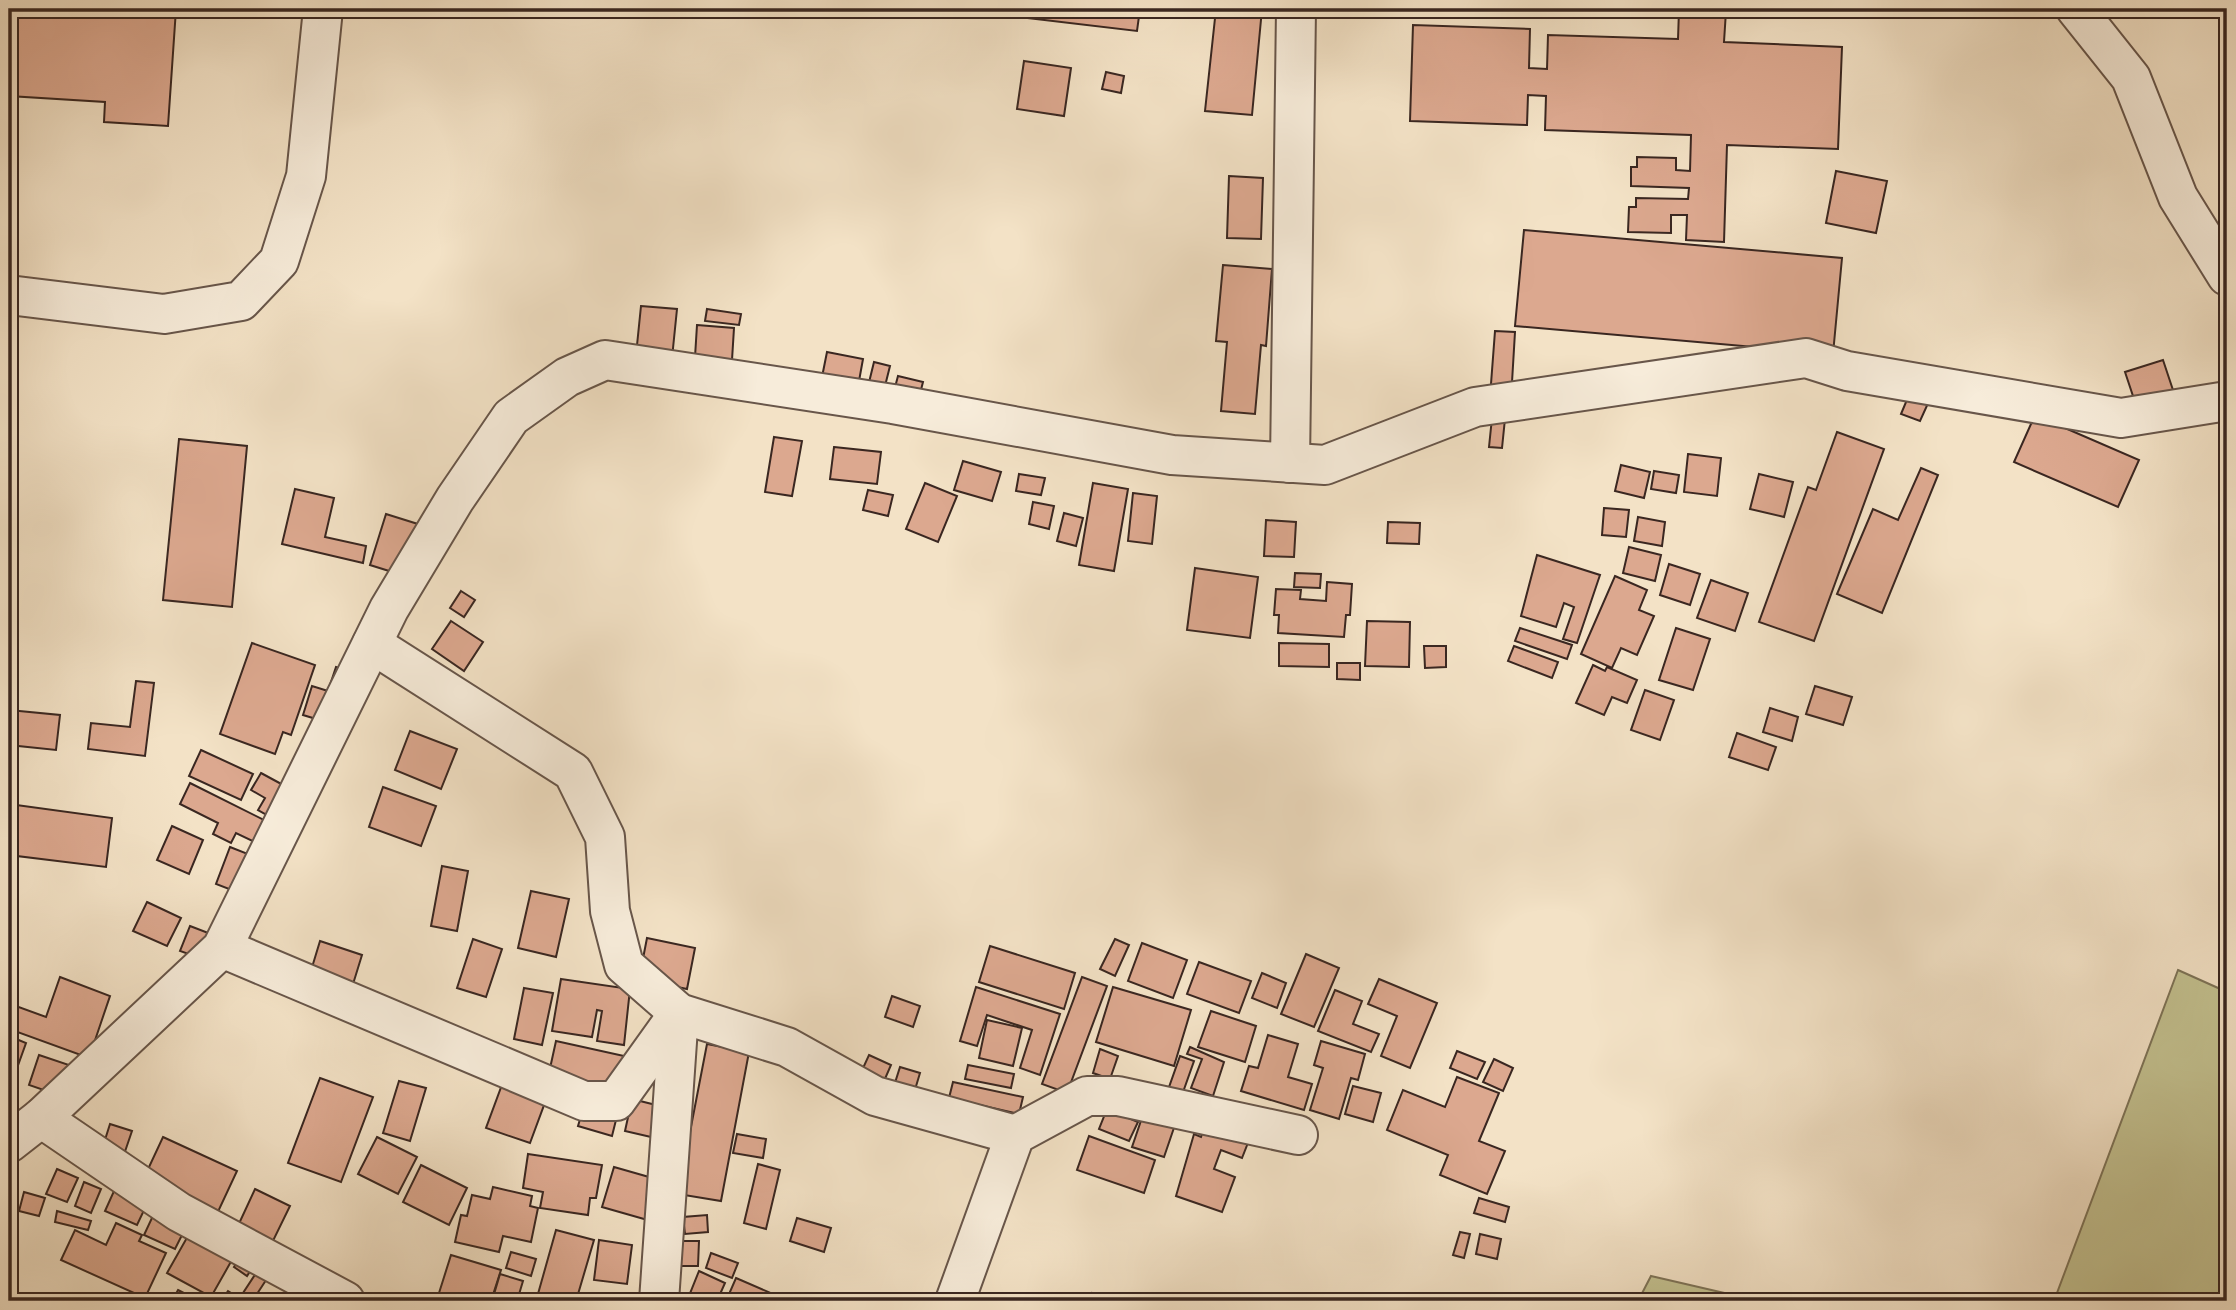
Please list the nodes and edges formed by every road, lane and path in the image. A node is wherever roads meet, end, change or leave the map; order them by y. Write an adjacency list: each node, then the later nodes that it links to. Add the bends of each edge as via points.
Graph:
1 (323, 9): 5 (street, via 306,176 279,261 241,301 164,314)
2 (1296, 9): 7 (street)
3 (2076, 9): 4 (street, via 2132,78 2178,197)
4 (2227, 276)
5 (9, 296)
6 (2227, 401): 7 (street, via 2121,418 1847,371 1806,358 1475,407 1325,465)
7 (1290, 463): 8 (street, via 1172,455 893,404 605,360 568,377 510,417 455,499)
8 (372, 644): 9 (street); 10 (street, via 573,772 605,837 610,911 624,965)
9 (222, 948): 10 (street, via 584,1101 616,1101); 11 (street)
10 (679, 1013): 12 (street, via 787,1047 876,1096); 16 (street)
11 (41, 1118): 14 (street); 15 (street, via 179,1212)
12 (1015, 1135): 13 (street, via 1087,1096 1118,1096); 17 (street)
13 (1298, 1135)
14 (9, 1143)
15 (345, 1301)
16 (659, 1301)
17 (955, 1301)

